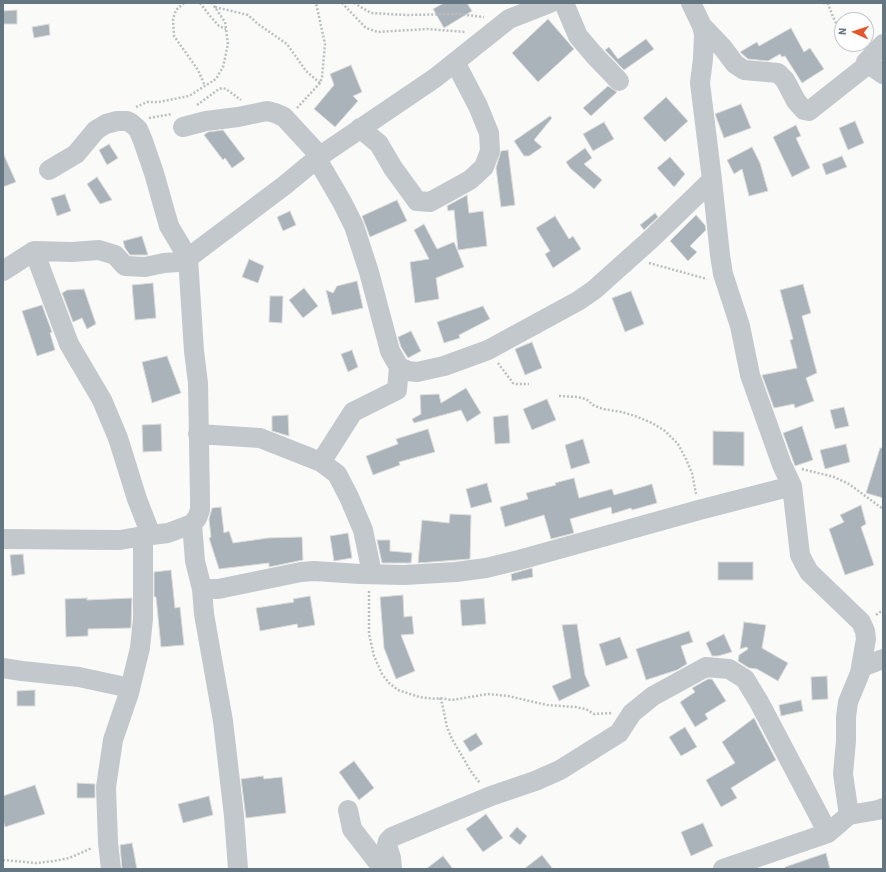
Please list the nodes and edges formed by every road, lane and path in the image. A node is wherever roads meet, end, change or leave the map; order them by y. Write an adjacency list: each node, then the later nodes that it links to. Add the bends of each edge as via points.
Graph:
1 (184, 3): 23 (path, via 176,10 173,19 174,36 198,70)
2 (200, 3): 15 (path, via 210,16)
3 (212, 3): 11 (path)
4 (316, 3): 22 (path, via 325,44)
5 (342, 3): 16 (path, via 366,28 378,32 427,29)
6 (354, 3): 12 (path, via 371,13 459,14)
7 (550, 3): 12 (street)
8 (564, 3): 21 (street, via 578,36)
9 (691, 3): 14 (street)
10 (823, 3): 13 (path, via 828,4)
11 (214, 7): 15 (path, via 225,22); 22 (path, via 248,15 287,44 306,71)
12 (509, 19): 16 (street)
13 (834, 19)
14 (702, 26): 19 (street, via 724,48 734,64 744,70 778,73 804,110 814,108 866,66); 30 (street, via 705,43 700,83)
15 (226, 29): 23 (path, via 228,44 224,67 216,79)
16 (490, 34): 18 (street)
17 (883, 44): 19 (street)
18 (456, 62): 27 (street); 27 (street, via 489,133 490,151 484,167 470,180 430,202 417,201 379,144)
19 (866, 62): 20 (street)
20 (883, 74)
21 (619, 81)
22 (320, 84): 24 (path)
23 (205, 86): 25 (path, via 190,96 147,102 132,112)
24 (286, 120): 26 (street, via 266,111); 28 (street)
25 (127, 121): 29 (street, via 106,124 96,130 76,154); 32 (street, via 138,129 169,226)
26 (183, 127)
27 (360, 128): 28 (street)
28 (319, 158): 32 (street); 37 (street, via 354,226 390,351)
29 (49, 170)
30 (712, 180): 33 (street); 35 (street, via 720,255)
31 (34, 251): 32 (street, via 99,250 115,255 125,266 145,267); 34 (street); 47 (street, via 69,344 102,400 115,432)
32 (188, 258): 40 (street, via 198,382)
33 (630, 258): 35 (path, via 699,276); 36 (street, via 578,301)
34 (3, 271)
35 (728, 288): 42 (street, via 740,326 750,375)
36 (476, 355): 37 (street, via 417,372); 38 (path, via 495,360 513,383)
37 (399, 367): 41 (street, via 397,390 353,412)
38 (529, 384)
39 (559, 396): 45 (path, via 586,399 593,405 638,417 665,431 678,444 686,459 692,473)
40 (198, 434): 41 (street, via 260,438); 46 (street, via 200,510)
41 (321, 462): 49 (street, via 336,474 349,497 364,530)
42 (782, 465): 43 (street); 44 (path, via 834,477 849,484)
43 (792, 486): 45 (street); 52 (street, via 800,554 809,572 865,631)
44 (883, 509)
45 (699, 510): 49 (street, via 486,568 404,575)
46 (192, 524): 47 (street, via 168,533); 50 (street, via 195,561)
47 (147, 535): 48 (street, via 120,540); 54 (street, via 140,648)
48 (3, 539)
49 (372, 573): 50 (street, via 300,572 218,589); 55 (path, via 369,592 369,634 374,656 382,674 389,684 407,694 436,700)
50 (202, 589): 65 (street, via 223,721)
51 (883, 659): 52 (street)
52 (862, 667): 60 (street, via 848,702 846,717 843,774)
53 (3, 668): 54 (street, via 79,677)
54 (130, 688): 62 (street, via 113,740 109,764 106,787)
55 (440, 698): 56 (path, via 452,700 488,694 586,709 594,714); 57 (path, via 452,739 472,773)
56 (632, 713): 57 (street, via 619,733 560,770); 61 (street, via 653,696 706,667 729,669 744,679 759,702)
57 (491, 796): 67 (street, via 392,837 387,845)
58 (348, 810): 66 (street, via 352,829)
59 (881, 811): 60 (street)
60 (849, 815): 61 (street)
61 (828, 833): 68 (street)
62 (108, 843): 63 (path, via 54,862); 64 (street)
63 (3, 860)
64 (111, 869)
65 (238, 869)
66 (383, 869)
67 (392, 869)
68 (723, 869)

